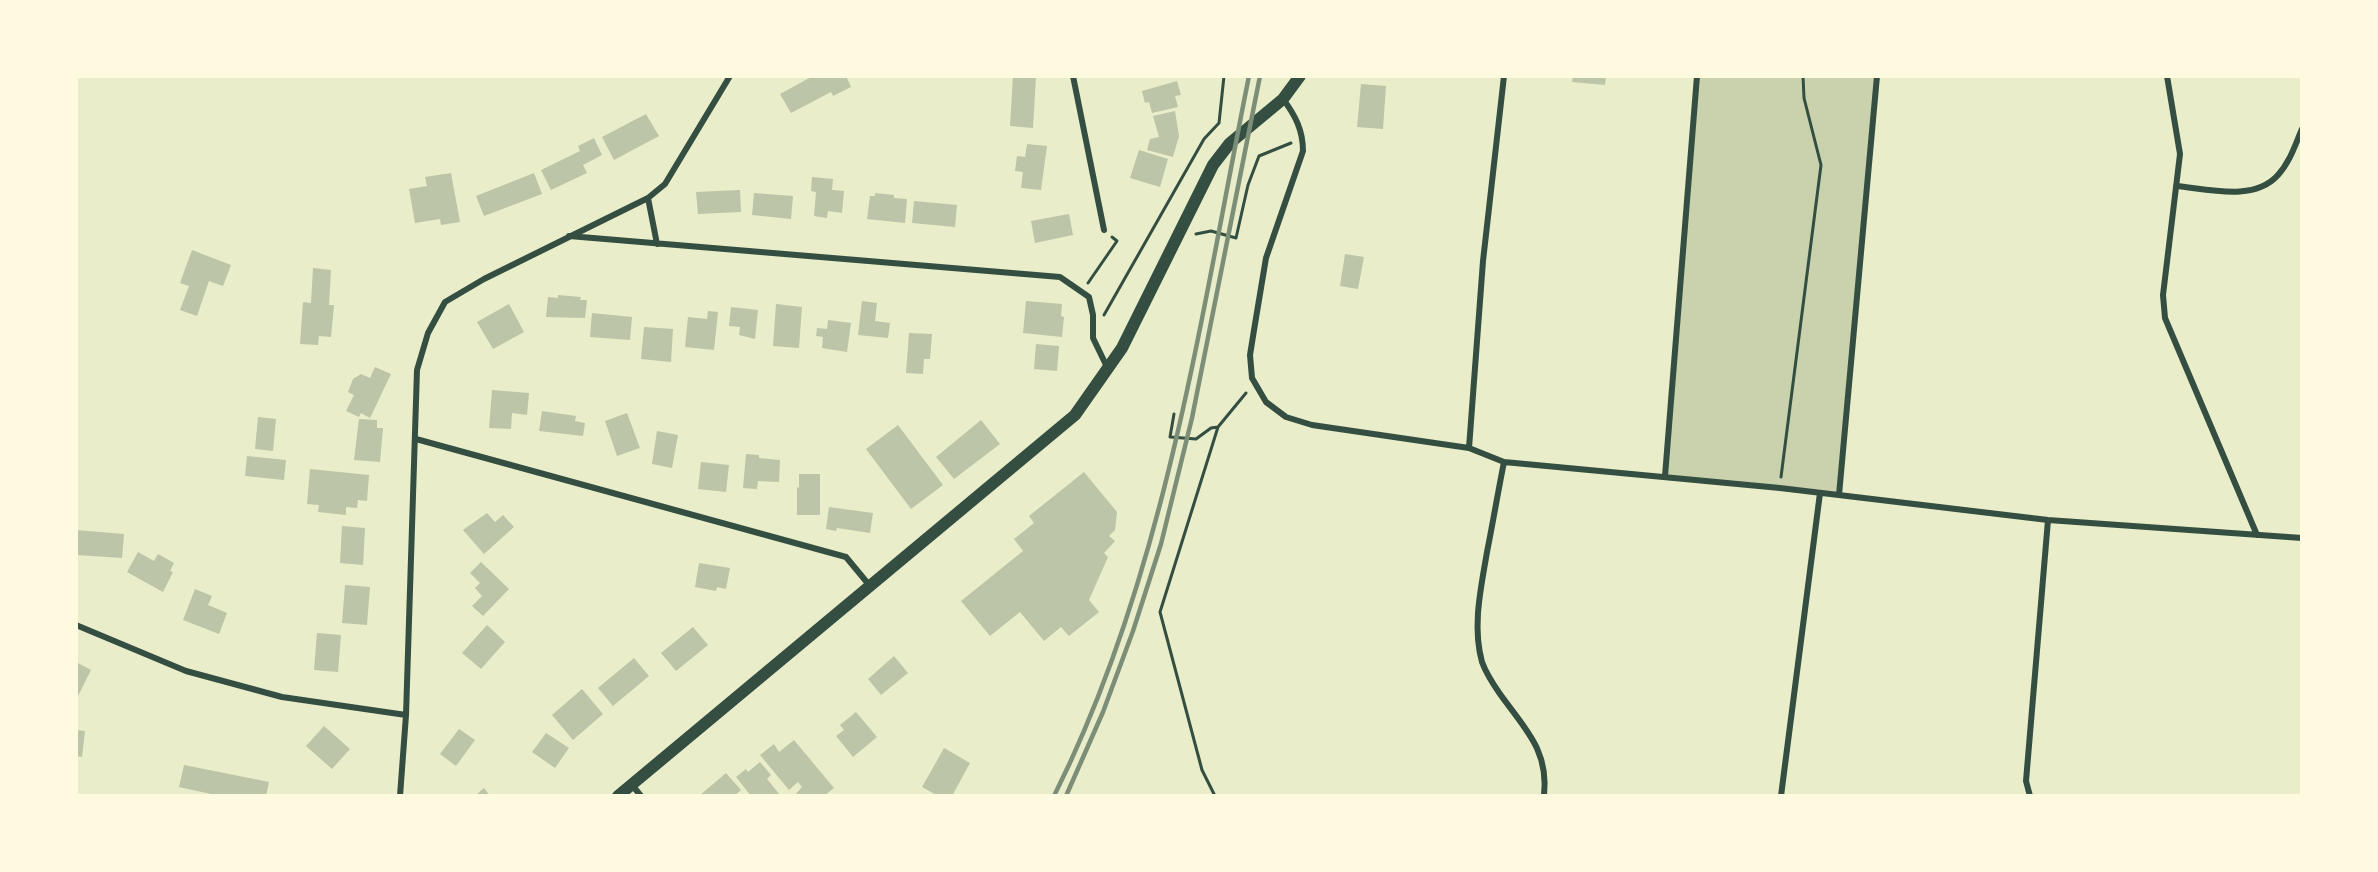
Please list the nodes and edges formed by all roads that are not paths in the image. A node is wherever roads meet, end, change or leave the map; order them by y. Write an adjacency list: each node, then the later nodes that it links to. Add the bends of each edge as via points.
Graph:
1 (730, 76): 11 (street, via 665,184)
2 (1073, 76): 12 (street)
3 (1300, 76): 8 (main road)
4 (1504, 76): 17 (street, via 1483,261)
5 (1697, 76): 19 (street)
6 (1877, 76): 21 (street)
7 (2167, 76): 10 (street, via 2180,154)
8 (1283, 99): 15 (main road, via 1223,150 1213,165 1122,348); 17 (street, via 1294,114 1303,138 1303,151 1266,258 1250,356 1252,378 1266,402 1286,417 1312,425)
9 (2301, 129): 10 (street, via 2278,176 2260,188 2241,192)
10 (2176, 186): 23 (street, via 2163,295 2165,318)
11 (648, 198): 13 (street); 14 (street)
12 (1104, 230)
13 (568, 236): 14 (street); 16 (street, via 445,302 428,333 417,369)
14 (657, 244): 15 (street, via 1060,278 1089,297 1094,315 1093,338)
15 (1108, 368): 25 (main road, via 1075,415)
16 (416, 439): 25 (street, via 846,557); 27 (street)
17 (1469, 448): 18 (street)
18 (1504, 462): 19 (street); 32 (street, via 1478,604 1478,636 1489,678 1543,759)
19 (1665, 476): 20 (street)
20 (1820, 493): 21 (street); 33 (street)
21 (1839, 495): 22 (street)
22 (2048, 520): 23 (street); 34 (street, via 2026,781)
23 (2257, 536): 24 (street)
24 (2301, 538)
25 (870, 586): 28 (main road)
26 (76, 625): 27 (street, via 186,671 282,697)
27 (406, 715): 29 (street)
28 (632, 785): 30 (main road); 31 (street)
29 (400, 795)
30 (618, 795)
31 (641, 795)
32 (1544, 795)
33 (1780, 795)
34 (2030, 795)

